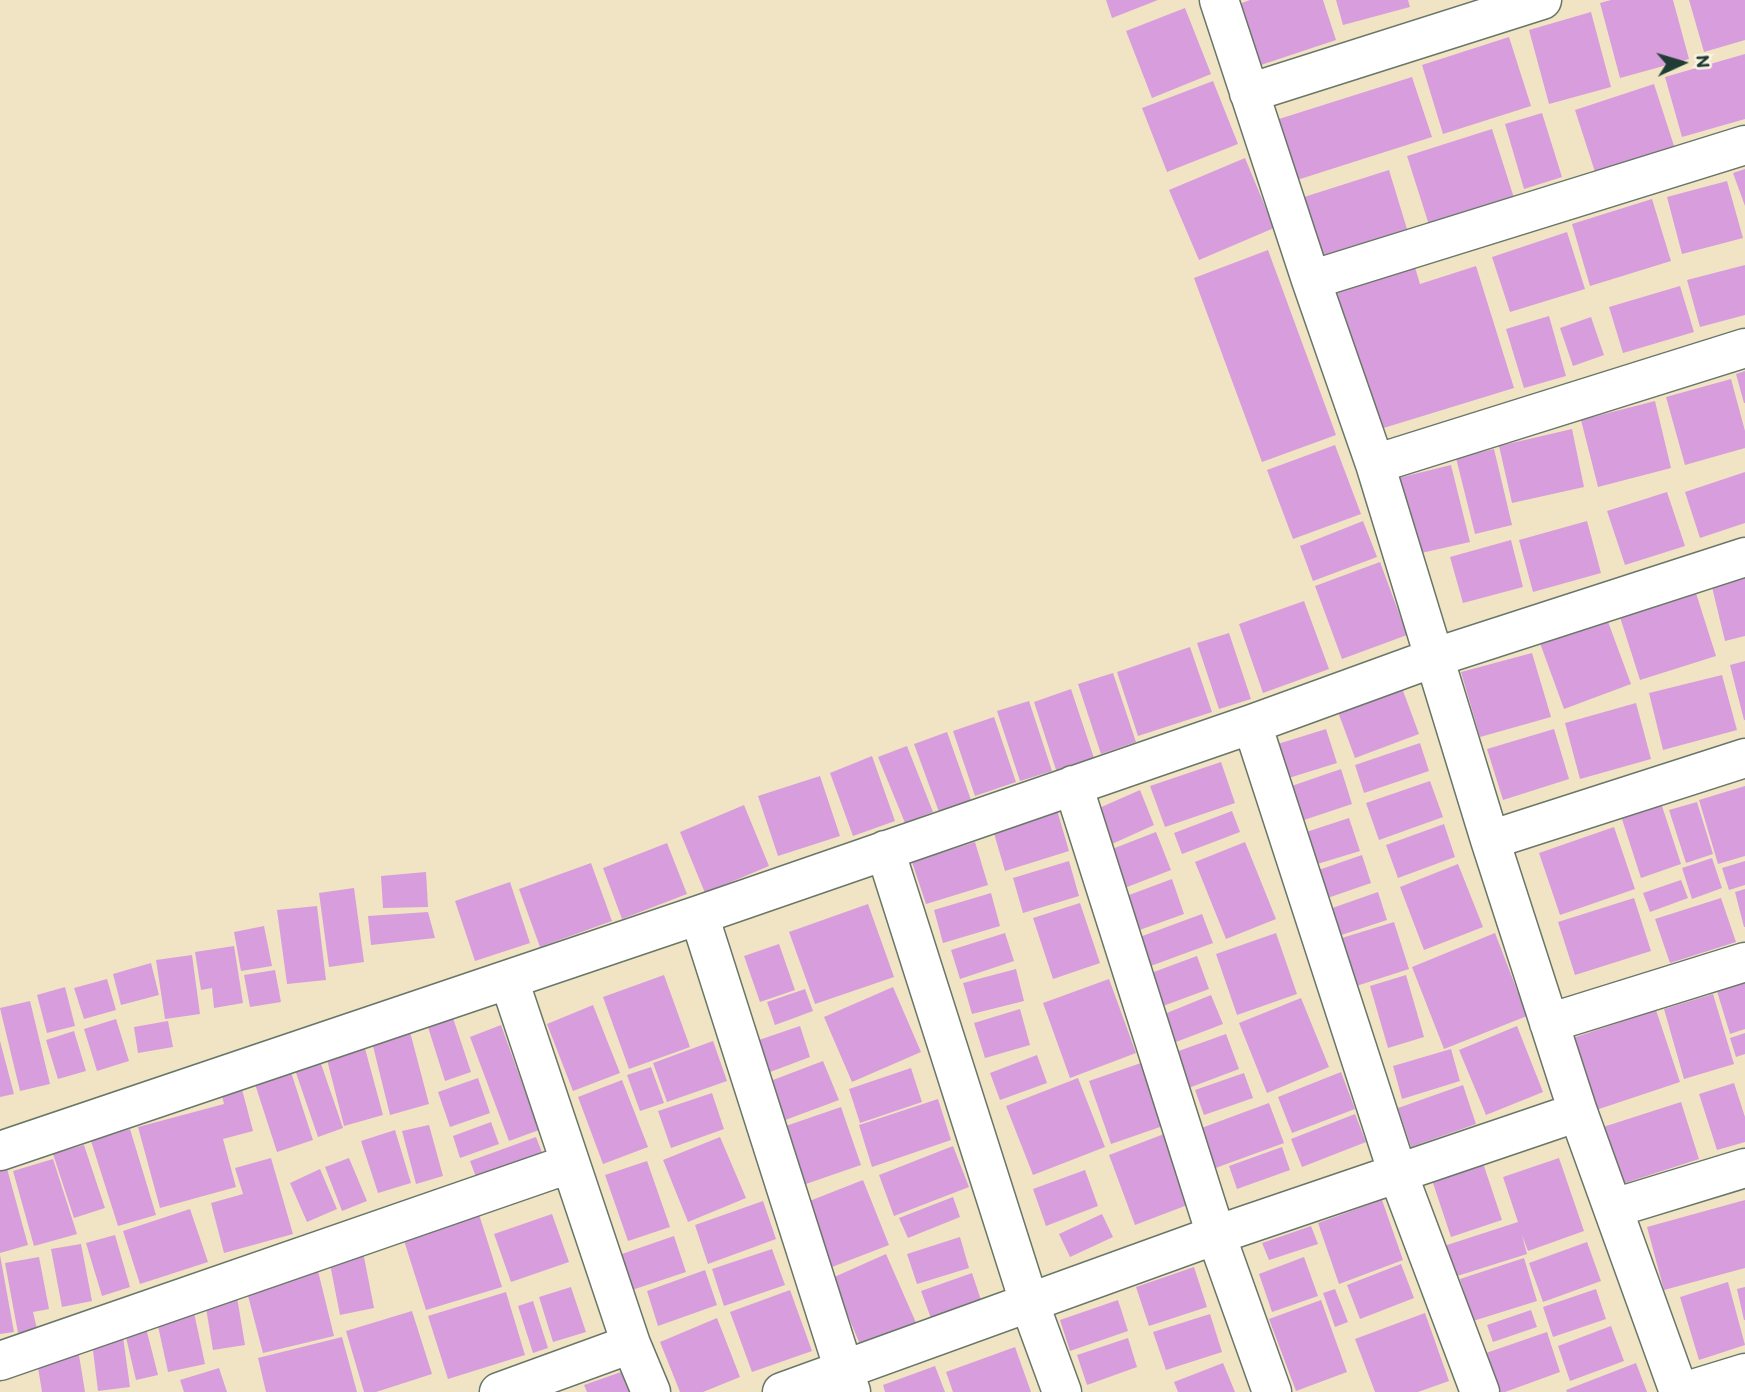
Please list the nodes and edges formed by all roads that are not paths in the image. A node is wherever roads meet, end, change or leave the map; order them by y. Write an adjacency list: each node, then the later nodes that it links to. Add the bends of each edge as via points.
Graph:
1 (1219, 0): 3 (street)
2 (1542, 0): 3 (street)
3 (1249, 93): 5 (street)
4 (1745, 145): 5 (street)
5 (1311, 280): 7 (street)
6 (1745, 348): 7 (street)
7 (1375, 464): 9 (street)
8 (1745, 557): 9 (street)
9 (1436, 657): 10 (street); 13 (street)
10 (1252, 724): 12 (street); 23 (street)
11 (1745, 758): 13 (street)
12 (1073, 785): 14 (street); 25 (street)
13 (1490, 840): 18 (street)
14 (885, 850): 15 (street); 26 (street)
15 (699, 915): 17 (street); 30 (street)
16 (1745, 962): 18 (street)
17 (509, 980): 20 (street); 21 (street)
18 (1549, 1023): 19 (street)
19 (1578, 1112): 23 (street); 24 (street)
20 (0, 1151)
21 (569, 1164): 27 (street); 28 (street)
22 (1745, 1168): 24 (street)
23 (1398, 1174): 25 (street); 36 (street)
24 (1614, 1208): 37 (street)
25 (1216, 1235): 26 (street); 35 (street)
26 (1029, 1302): 30 (street); 34 (street)
27 (631, 1344): 31 (street); 32 (street)
28 (0, 1361)
29 (1745, 1373): 37 (street)
30 (847, 1381): 33 (street)
31 (499, 1392)
32 (651, 1392)
33 (782, 1392)
34 (1062, 1392)
35 (1272, 1392)
36 (1480, 1392)
37 (1681, 1392)

